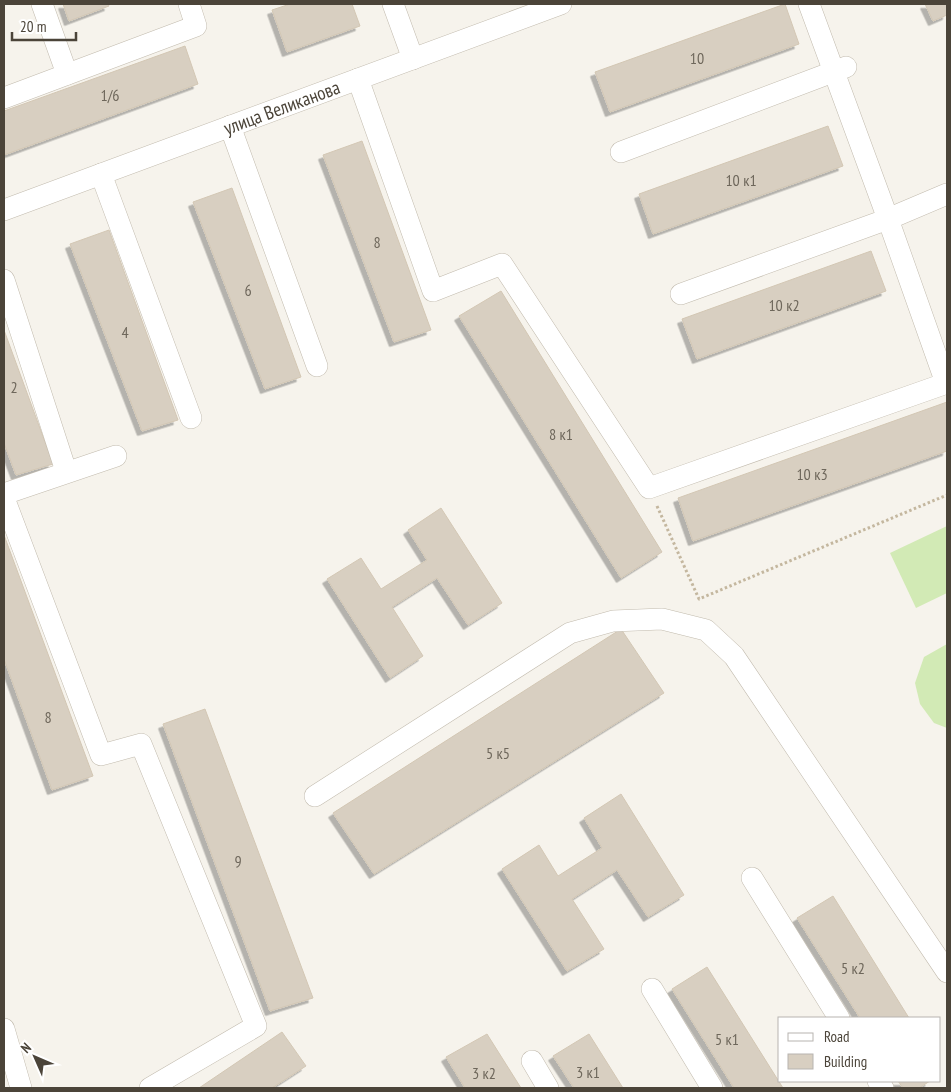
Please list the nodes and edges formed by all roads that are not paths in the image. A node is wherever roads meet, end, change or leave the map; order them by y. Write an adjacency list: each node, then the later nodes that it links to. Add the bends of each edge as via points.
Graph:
1 (42, 4): 8 (street)
2 (189, 4): 8 (street, via 196,26)
3 (393, 4): 6 (street)
4 (560, 4): 6 (street, улица Великанова)
5 (809, 4): 7 (street)
6 (413, 58): 9 (street, улица Великанова)
7 (840, 69): 12 (street); 16 (street)
8 (67, 74): 10 (street)
9 (358, 79): 11 (street, улица Великанова); 20 (street, via 433,291 502,264 649,488)
10 (4, 98)
11 (230, 126): 13 (street, улица Великанова); 19 (street)
12 (621, 152)
13 (100, 174): 15 (street, улица Великанова); 21 (street)
14 (947, 194): 16 (street)
15 (4, 210)
16 (888, 219): 18 (street); 20 (street)
17 (4, 280): 23 (street)
18 (681, 294)
19 (317, 366)
20 (946, 383)
21 (191, 418)
22 (116, 456): 23 (street)
23 (66, 472): 24 (street)
24 (4, 494)
25 (4, 498): 34 (street, via 100,755 142,744 256,1026)
26 (315, 796): 28 (street, via 570,633 613,620 662,619 706,630 734,656)
27 (752, 878): 30 (street)
28 (947, 972)
29 (652, 989): 36 (street)
30 (838, 1017)
31 (4, 1029): 33 (street)
32 (532, 1061): 35 (street)
33 (16, 1087)
34 (150, 1088)
35 (548, 1088)
36 (712, 1088)

